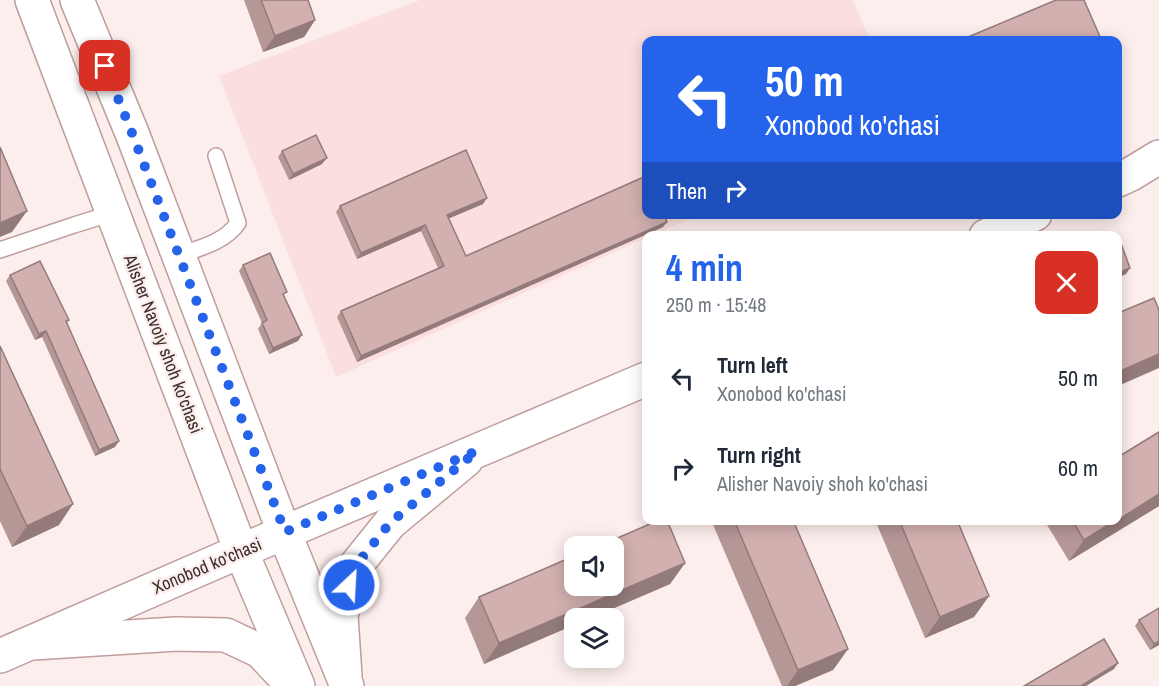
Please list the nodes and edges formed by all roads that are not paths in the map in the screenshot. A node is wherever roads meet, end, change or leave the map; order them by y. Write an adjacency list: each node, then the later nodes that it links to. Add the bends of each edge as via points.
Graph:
1 (32, 0): 6 (main road, Alisher Navoiy shoh ko'chasi)
2 (77, 0): 10 (main road)
3 (216, 156): 10 (lane, via 238,223 214,243)
4 (1159, 157): 5 (main road)
5 (1122, 178)
6 (113, 213): 9 (lane); 14 (main road, Alisher Navoiy shoh ko'chasi)
7 (1024, 219): 8 (main road)
8 (997, 231)
9 (0, 250)
10 (179, 255): 13 (main road)
11 (642, 381): 12 (main road, Xonobod ko'chasi)
12 (477, 451): 13 (main road, Xonobod ko'chasi); 16 (main road, via 390,523 353,569 342,616)
13 (285, 532): 14 (main road, Xonobod ko'chasi); 16 (main road)
14 (241, 551): 15 (main road, Xonobod ko'chasi); 18 (main road, Alisher Navoiy shoh ko'chasi)
15 (14, 650): 17 (main road, via 176,634 226,635 261,651)
16 (346, 685)
17 (293, 686)
18 (298, 686)

